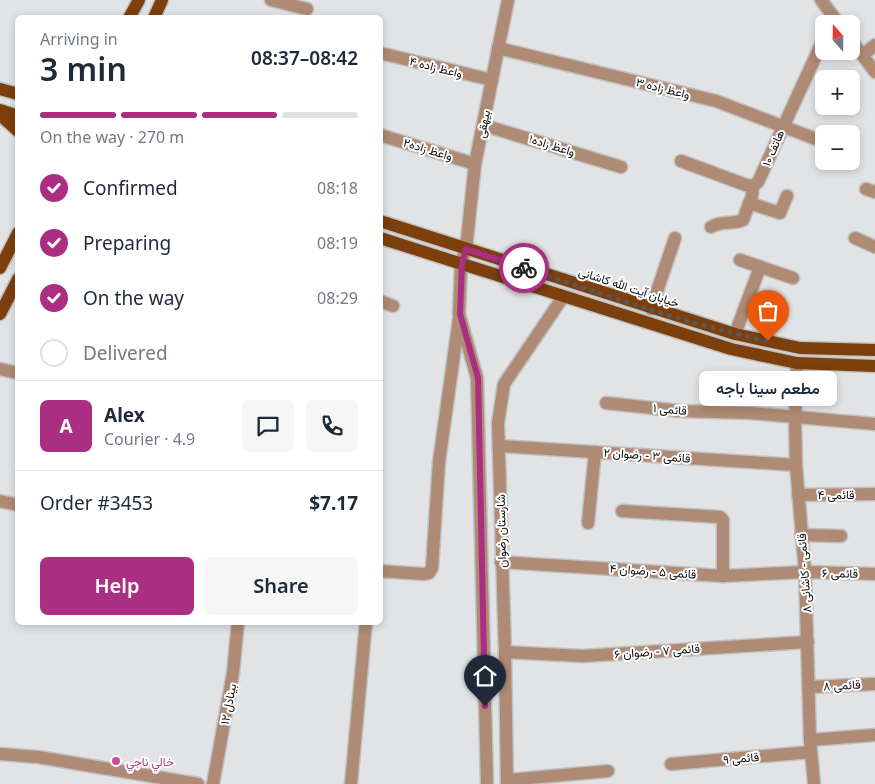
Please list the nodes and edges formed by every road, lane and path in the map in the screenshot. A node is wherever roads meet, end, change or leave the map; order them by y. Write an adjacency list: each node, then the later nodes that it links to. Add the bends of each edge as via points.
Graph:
1 (139, 0): 7 (main road)
2 (162, 0): 8 (main road)
3 (271, 0): 6 (street)
4 (508, 0): 11 (street, بیهقی)
5 (821, 0): 9 (street)
6 (307, 9)
7 (131, 15)
8 (155, 15)
9 (830, 15)
10 (875, 45): 14 (street)
11 (498, 48): 17 (street, بیهقی); 25 (street, واعظ زاده ۳, via 716,101)
12 (860, 51): 14 (street)
13 (383, 54): 17 (street, واعظ زاده ۴)
14 (863, 55): 16 (street)
15 (815, 57): 25 (street, هاتف ۱۰)
16 (875, 72)
17 (492, 80): 24 (street, بیهقی)
18 (1, 89): 19 (main road); 20 (main road)
19 (15, 90)
20 (15, 93)
21 (0, 110): 23 (main road)
22 (0, 114): 26 (main road)
23 (15, 115)
24 (483, 125): 30 (street, بیهقی); 31 (street, واعظ زاده۱)
25 (783, 125): 28 (street, واعظ زاده ۳); 32 (street, هاتف ۱۰, via 758,182)
26 (15, 128)
27 (383, 136): 30 (street, واعظ زاده۲)
28 (815, 138)
29 (681, 161): 32 (street)
30 (476, 164): 42 (street, بیهقی)
31 (621, 167)
32 (753, 186): 34 (street, هاتف ۱۰)
33 (787, 196): 34 (street, via 780,213)
34 (749, 203): 36 (street, هاتف ۱۰, via 742,220 719,222)
35 (383, 222): 42 (main road, خیابان آیت الله کاشانی)
36 (711, 227)
37 (675, 238): 52 (street)
38 (855, 238): 41 (street)
39 (15, 239): 46 (main road)
40 (383, 239): 44 (main road)
41 (875, 247)
42 (466, 249): 44 (street, بیهقی); 52 (main road, خیابان آیت الله کاشانی)
43 (740, 260): 45 (street)
44 (462, 264): 49 (main road); 54 (street, شارستان رضوان)
45 (760, 267): 47 (street); 55 (street)
46 (0, 268)
47 (793, 278)
48 (15, 285): 53 (main road)
49 (563, 297): 57 (main road, via 731,350); 64 (street, شارستان رضوان, via 504,384 498,423)
50 (383, 302): 51 (street)
51 (394, 306)
52 (651, 309): 55 (main road, خیابان آیت الله کاشانی)
53 (0, 314)
54 (460, 314): 76 (street, via 439,462 432,568 423,574); 95 (street, شارستان رضوان, via 478,378)
55 (735, 334): 56 (main road, خیابان آیت الله کاشانی, via 800,348)
56 (875, 350)
57 (797, 363): 58 (main road); 62 (street, قائمی - کاشانی ۸)
58 (875, 366)
59 (0, 368): 60 (street)
60 (15, 372)
61 (606, 403): 62 (street, قائمی ۱)
62 (794, 418): 63 (street, قائمی ۱); 66 (street, قائمی - کاشانی ۸)
63 (875, 424)
64 (499, 446): 65 (street, قائمی ۳ - رضوان ۲); 75 (street, شارستان رضوان)
65 (595, 452): 66 (street, قائمی ۳ - رضوان ۲); 72 (street)
66 (796, 465): 68 (street, قائمی - کاشانی ۸)
67 (875, 494): 68 (street, قائمی ۴)
68 (798, 495): 73 (street, قائمی - کاشانی ۸)
69 (0, 501): 70 (street)
70 (15, 504)
71 (622, 511): 79 (street, via 720,517 723,520)
72 (588, 523)
73 (801, 535): 74 (street); 77 (street, قائمی - کاشانی ۸)
74 (840, 536)
75 (501, 562): 79 (street, قائمی ۵ - رضوان ۴); 83 (street, شارستان رضوان)
76 (383, 571)
77 (805, 572): 78 (street, قائمی ۶); 79 (street, قائمی ۵ - رضوان ۴); 82 (street, قائمی - کاشانی ۸)
78 (875, 574)
79 (723, 576)
80 (238, 625): 93 (street, بینادل ۱۲, via 233,673)
81 (366, 625): 94 (street)
82 (808, 642): 83 (street, قائمی ۷ - رضوان ۶, via 583,656); 85 (street, قائمی - کاشانی ۸)
83 (506, 652): 91 (street, شارستان رضوان)
84 (875, 684): 85 (street, قائمی ۸)
85 (809, 687): 87 (street, قائمی - کاشانی ۸)
86 (875, 736): 87 (street, قائمی ۹)
87 (811, 746): 89 (street, قائمی ۹); 96 (street, قائمی - کاشانی ۸)
88 (0, 754): 92 (street, via 38,756)
89 (671, 764)
90 (608, 771): 91 (street)
91 (507, 782)
92 (198, 784)
93 (213, 784)
94 (350, 784)
95 (487, 784)
96 (814, 784)

